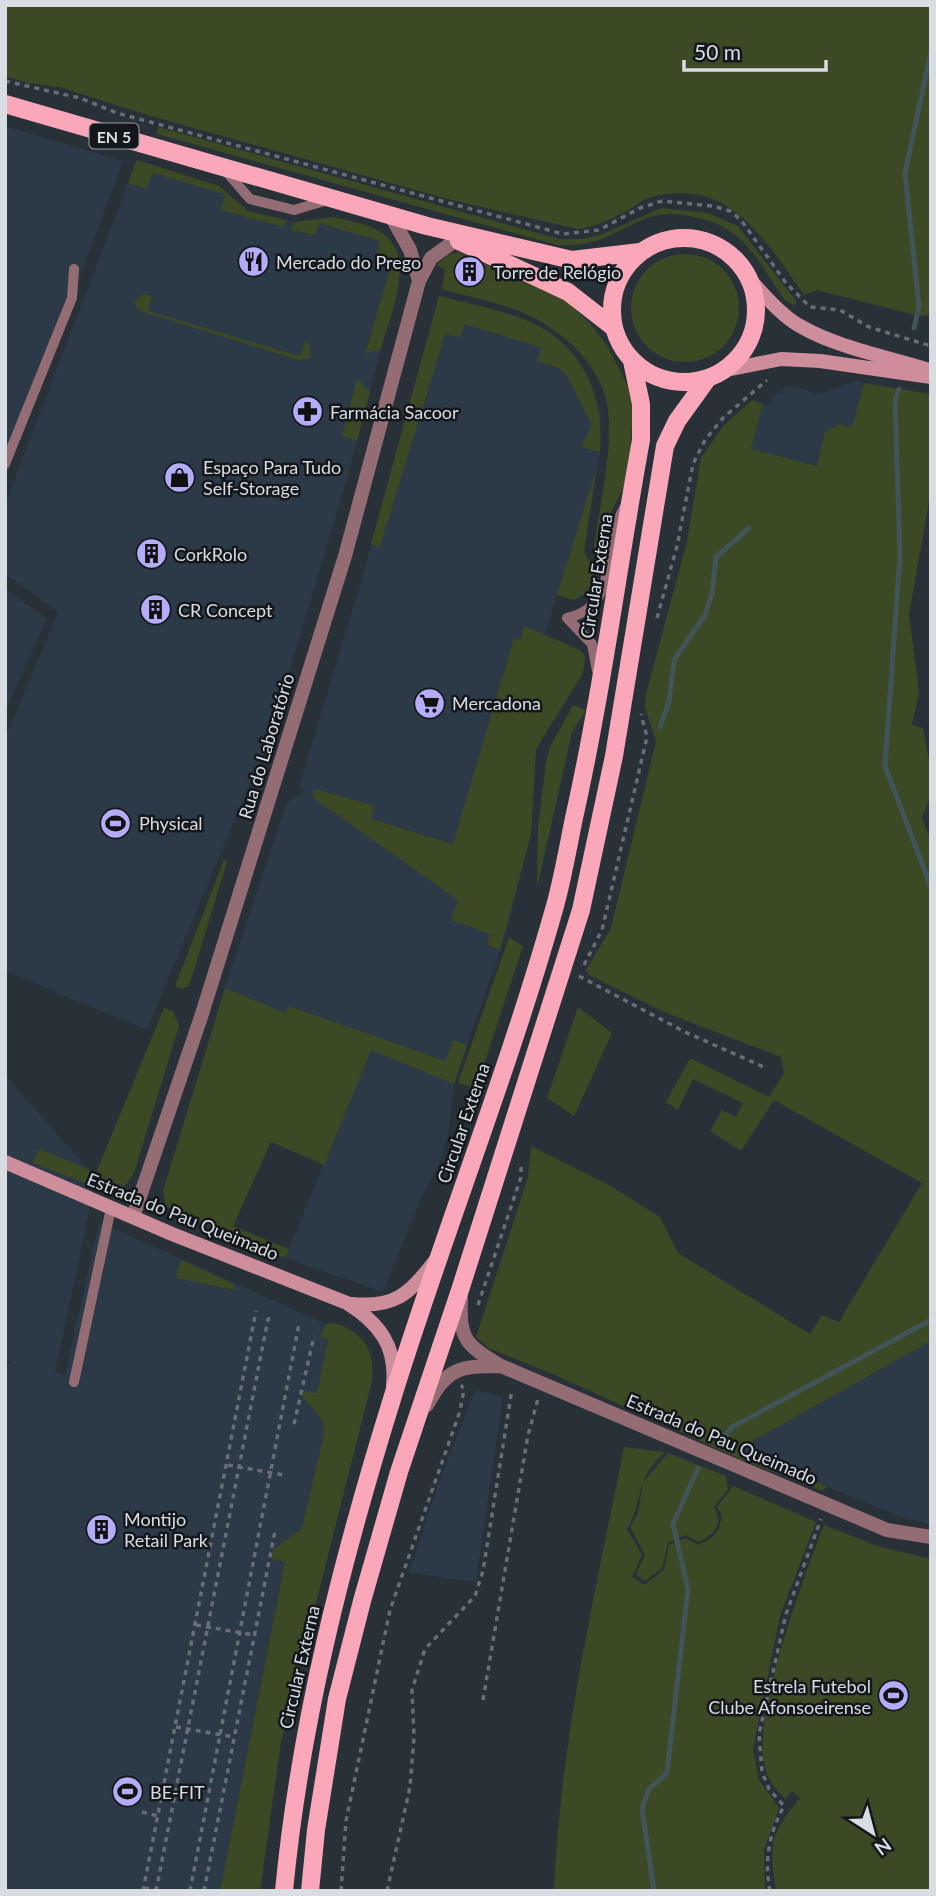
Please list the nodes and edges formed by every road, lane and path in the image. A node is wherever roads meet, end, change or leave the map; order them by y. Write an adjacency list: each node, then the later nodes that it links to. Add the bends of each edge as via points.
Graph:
1 (5, 81): 11 (path, via 563,234 599,230 662,201 713,206 740,220 786,283 810,307 841,310 869,327)
2 (5, 104): 3 (main road, EN 5)
3 (391, 216): 4 (main road, EN 5); 9 (street, via 410,250)
4 (427, 226): 5 (main road, EN 5); 6 (main road, EN 5, via 572,260)
5 (456, 240): 9 (street, Rua do Laboratório, via 430,258); 10 (main road, EN 5, via 568,292)
6 (640, 252): 8 (main road, via 662,241 686,238 709,243 730,255); 10 (main road, via 615,286)
7 (74, 269): 16 (lane, via 72,298)
8 (748, 278): 13 (street, via 799,326); 14 (main road, via 756,301 753,330 746,346)
9 (419, 281): 23 (street, Rua do Laboratório, via 345,555 201,1017)
10 (613, 327): 12 (main road)
11 (931, 346)
12 (632, 361): 14 (main road, via 668,380 688,382); 17 (main road, Circular Externa, via 643,422)
13 (931, 371)
14 (715, 374): 15 (street, via 781,359); 19 (main road, via 677,421 665,446 614,756 581,910)
15 (931, 377)
16 (5, 464)
17 (630, 500): 18 (main road, Circular Externa); 18 (lane, via 618,516 603,593 590,608 567,618 592,644)
18 (599, 688): 24 (main road, Circular Externa, via 556,903)
19 (564, 965): 20 (path, via 685,1032); 25 (main road)
20 (766, 1068)
21 (5, 1162): 22 (street, Estrada do Pau Queimado)
22 (111, 1208): 23 (street, Estrada do Pau Queimado); 33 (lane)
23 (133, 1217): 26 (street, Estrada do Pau Queimado)
24 (441, 1252): 26 (street, via 404,1295 387,1304); 35 (main road, Circular Externa)
25 (461, 1287): 31 (street, Estrada do Pau Queimado, via 460,1323 465,1339 472,1349); 37 (main road)
26 (348, 1303): 35 (street, via 383,1332 392,1352)
27 (256, 1311): 38 (path)
28 (271, 1319): 39 (path)
29 (299, 1324): 40 (path)
30 (314, 1336): 36 (path)
31 (508, 1369): 32 (street, Estrada do Pau Queimado, via 466,1366); 34 (street, Estrada do Pau Queimado); 64 (path, via 484,1571 475,1596 425,1649 412,1690 410,1787)
32 (454, 1370): 37 (street, via 440,1382); 63 (path, via 464,1389 460,1411 390,1610 346,1821)
33 (74, 1382)
34 (542, 1384): 44 (street, Estrada do Pau Queimado, via 887,1530); 49 (path, via 528,1435)
35 (391, 1402): 61 (main road, Circular Externa, via 312,1694)
36 (294, 1424)
37 (414, 1427): 62 (main road, via 337,1699)
38 (228, 1465): 39 (path); 45 (path)
39 (239, 1467): 40 (path); 46 (path)
40 (271, 1473): 41 (path); 47 (path)
41 (284, 1475)
42 (822, 1517): 65 (path, via 786,1614 759,1734 762,1772 784,1806 770,1840)
43 (275, 1531): 48 (path)
44 (931, 1537)
45 (196, 1625): 46 (path); 50 (path)
46 (208, 1627): 47 (path); 51 (path)
47 (240, 1633): 48 (path); 52 (path)
48 (254, 1635): 53 (path)
49 (483, 1700)
50 (176, 1727): 51 (path); 55 (path)
51 (188, 1729): 52 (path); 57 (path)
52 (220, 1735): 53 (path); 59 (path)
53 (234, 1737): 60 (path)
54 (142, 1812): 55 (path)
55 (158, 1816): 56 (path)
56 (144, 1889): 57 (path)
57 (157, 1890): 58 (path)
58 (162, 1891)
59 (190, 1891)
60 (204, 1891)
61 (284, 1891)
62 (310, 1891)
63 (341, 1891)
64 (387, 1891)
65 (770, 1891)

